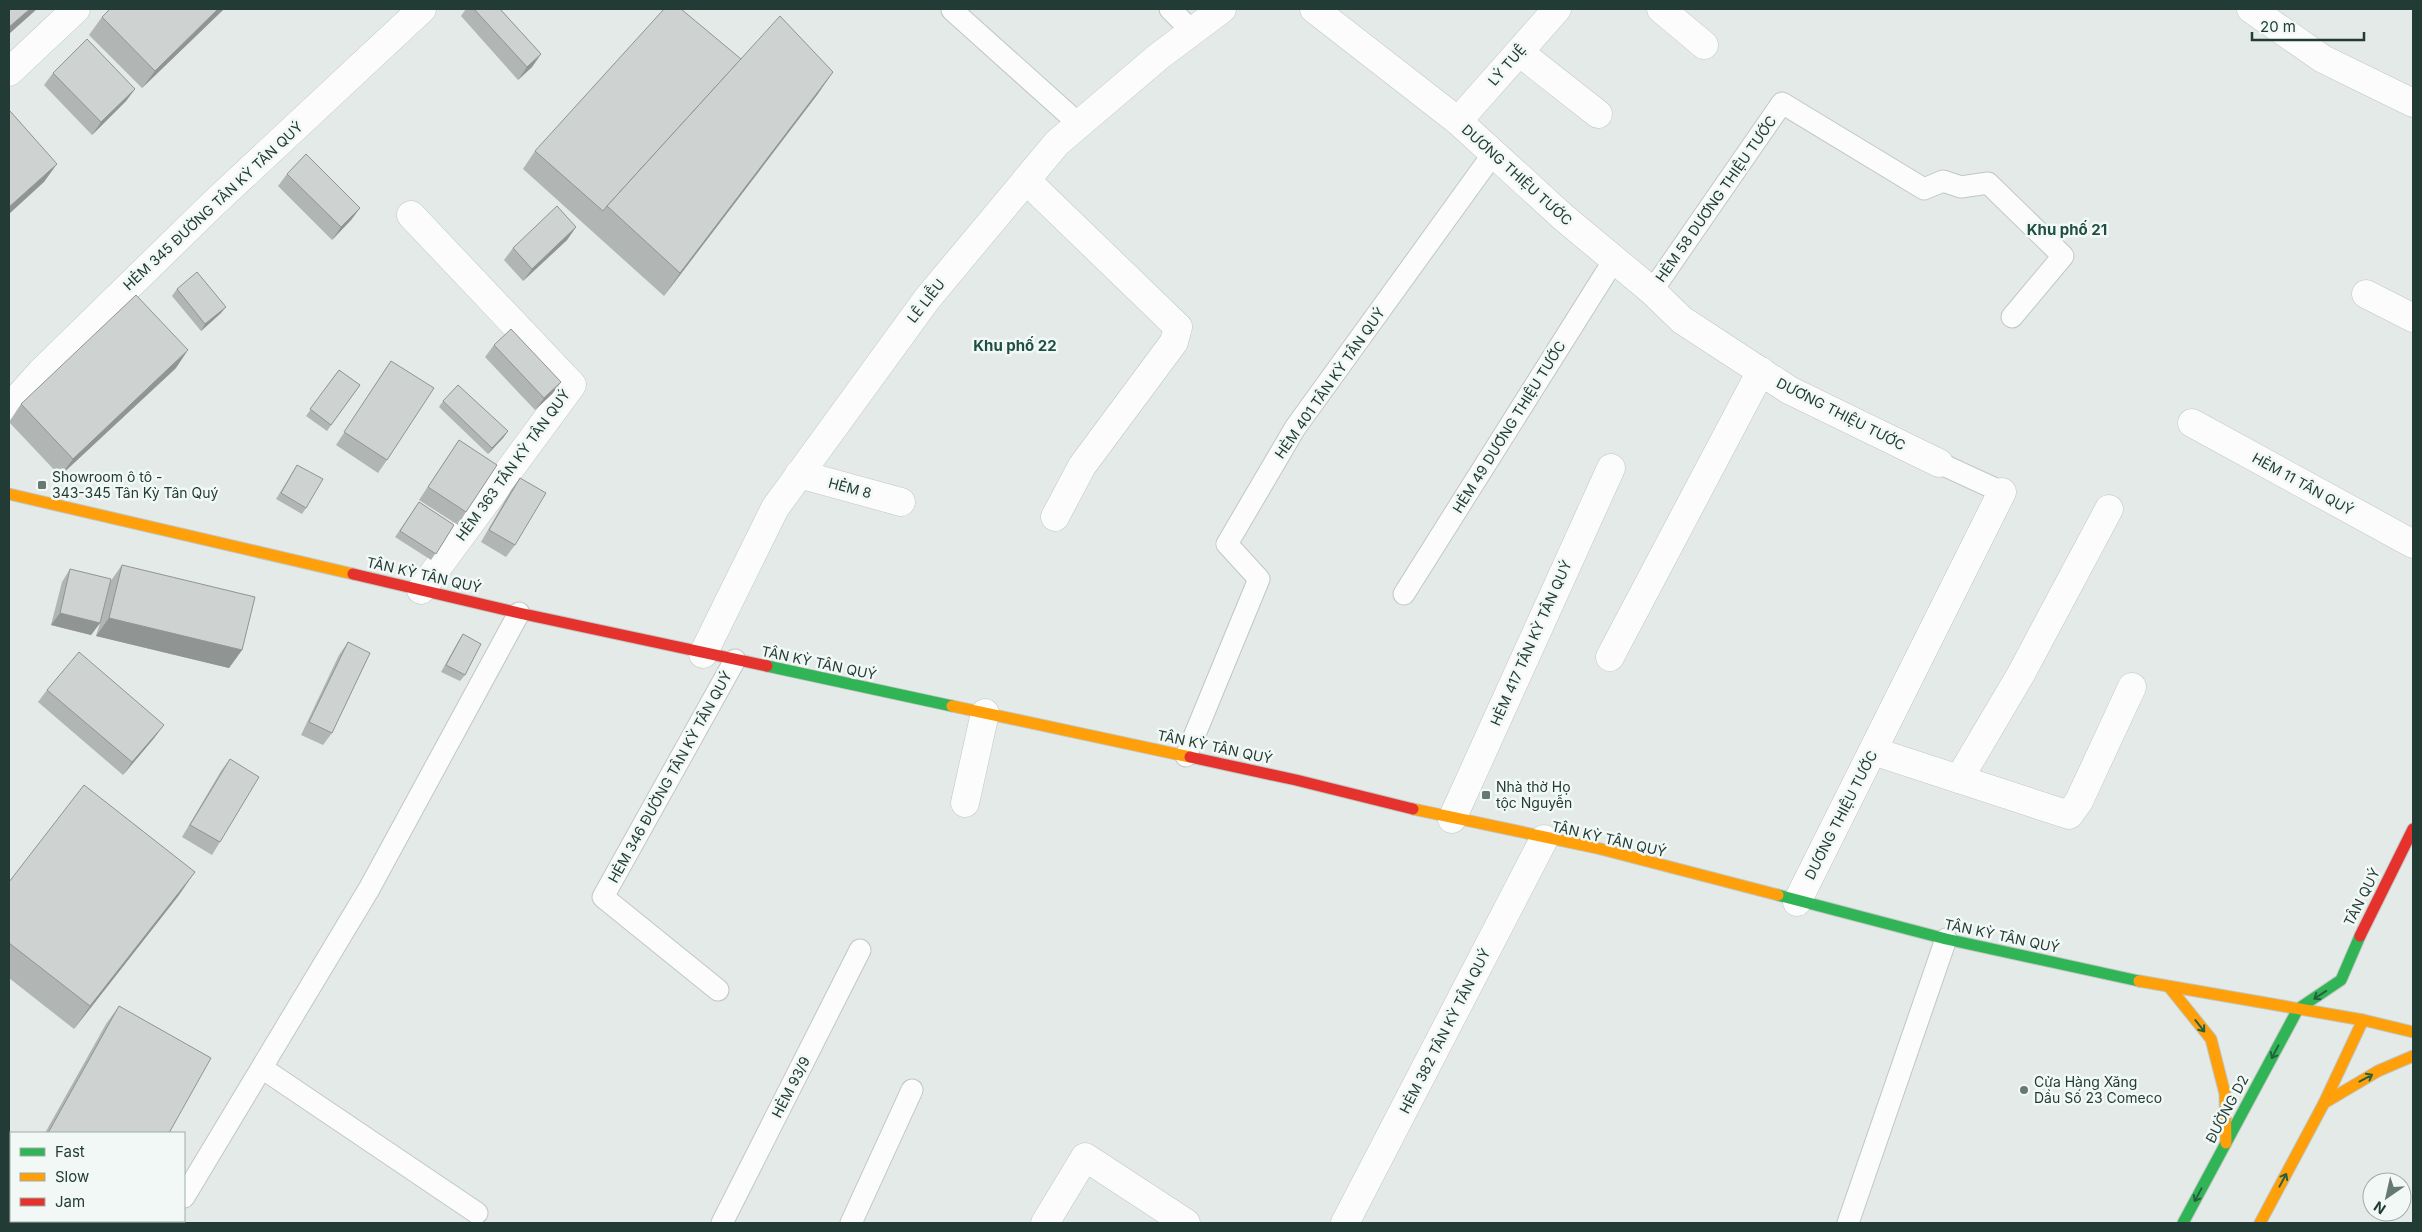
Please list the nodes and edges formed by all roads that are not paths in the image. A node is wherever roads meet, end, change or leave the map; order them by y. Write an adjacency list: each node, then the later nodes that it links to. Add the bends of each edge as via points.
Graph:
1 (76, 9): 13 (street)
2 (422, 9): 27 (street, HẺM 345 ĐƯỜNG TÂN KỲ TÂN QUÝ, via 213,204 41,372)
3 (1170, 9): 10 (lane)
4 (1222, 9): 10 (street, LÊ LIỄU)
5 (1314, 9): 16 (street, DƯƠNG THIỆU TƯỚC)
6 (1556, 9): 12 (street, LÝ TUỆ)
7 (1661, 9): 11 (street)
8 (2250, 9): 14 (street, via 2323,59)
9 (952, 10): 17 (lane)
10 (1192, 31): 17 (street, LÊ LIỄU)
11 (1704, 44)
12 (1518, 52): 15 (street); 16 (street, LÝ TUỆ)
13 (9, 72)
14 (2413, 103)
15 (1598, 114)
16 (1458, 121): 18 (street, DƯƠNG THIỆU TƯỚC)
17 (1079, 124): 19 (street, LÊ LIỄU, via 1057,143)
18 (1493, 154): 21 (street, DƯƠNG THIỆU TƯỚC); 47 (lane, HẺM 401 TÂN KỲ TÂN QUÝ, via 1295,428 1227,544 1259,579)
19 (1026, 180): 31 (street, LÊ LIỄU, via 927,299); 36 (street, via 1178,327 1174,342 1082,466)
20 (411, 215): 38 (street, HẺM 363 TÂN KỲ TÂN QUÝ, via 572,385)
21 (1614, 260): 22 (street, DƯƠNG THIỆU TƯỚC); 39 (lane, HẺM 49 DƯƠNG THIỆU TƯỚC)
22 (1652, 291): 24 (lane, HẺM 58 DƯƠNG THIỆU TƯỚC, via 1782,103 1924,189 1943,181 1961,187 1988,183 2063,256); 26 (street, DƯƠNG THIỆU TƯỚC, via 1682,320)
23 (2366, 294): 25 (street)
24 (2012, 317)
25 (2413, 318)
26 (1761, 371): 29 (street, DƯƠNG THIỆU TƯỚC, via 1789,390); 42 (street)
27 (9, 408)
28 (2192, 423): 37 (street, HẺM 11 TÂN QUÝ)
29 (1939, 463): 32 (lane, DƯƠNG THIỆU TƯỚC)
30 (1611, 468): 50 (street, HẺM 417 TÂN KỲ TÂN QUÝ)
31 (798, 474): 34 (street, HẺM 8); 41 (street, LÊ LIỄU, via 775,508)
32 (2002, 492): 46 (street, DƯƠNG THIỆU TƯỚC)
33 (9, 495): 38 (main road, TÂN KỲ TÂN QUÝ)
34 (901, 502)
35 (2109, 509): 48 (street, via 2021,674)
36 (1055, 517)
37 (2413, 544)
38 (421, 590): 40 (main road, TÂN KỲ TÂN QUÝ)
39 (1404, 594)
40 (519, 613): 41 (main road, TÂN KỲ TÂN QUÝ); 63 (lane, via 368,889)
41 (703, 654): 43 (main road, TÂN KỲ TÂN QUÝ)
42 (1610, 657)
43 (735, 660): 45 (main road, TÂN KỲ TÂN QUÝ); 57 (lane, HẺM 346 ĐƯỜNG TÂN KỲ TÂN QUÝ, via 603,897)
44 (2132, 687): 48 (street, via 2069,816)
45 (985, 713): 47 (main road, TÂN KỲ TÂN QUÝ); 49 (street)
46 (1873, 751): 48 (street); 53 (street, DƯƠNG THIỆU TƯỚC)
47 (1186, 756): 50 (main road, TÂN KỲ TÂN QUÝ)
48 (1959, 779)
49 (965, 803)
50 (1452, 819): 52 (main road, TÂN KỲ TÂN QUÝ)
51 (2413, 829): 59 (main road, TÂN QUÝ, one-way to 59, via 2356,943 2344,984)
52 (1544, 839): 53 (main road, TÂN KỲ TÂN QUÝ, via 1597,848); 73 (street, HẺM 382 TÂN KỲ TÂN QUÝ)
53 (1797, 902): 54 (main road, TÂN KỲ TÂN QUÝ)
54 (1946, 939): 56 (main road, TÂN KỲ TÂN QUÝ); 74 (lane)
55 (860, 950): 69 (lane, HẺM 93/9)
56 (2170, 988): 59 (main road, TÂN KỲ TÂN QUÝ); 66 (main road, one-way to 66, via 2211,1039 2225,1094)
57 (718, 990)
58 (2354, 1004): 60 (main road)
59 (2298, 1009): 60 (main road, TÂN KỲ TÂN QUÝ); 66 (main road, ĐƯỜNG D2, one-way to 66)
60 (2363, 1020): 61 (main road, TÂN KỲ TÂN QUÝ); 65 (main road)
61 (2413, 1032)
62 (2413, 1056): 65 (main road, one-way to 62, via 2367,1077)
63 (262, 1068): 67 (lane); 68 (lane)
64 (912, 1090): 70 (lane)
65 (2324, 1103): 76 (main road, one-way to 65)
66 (2226, 1144): 75 (main road, ĐƯỜNG D2, one-way to 75)
67 (185, 1195)
68 (478, 1213)
69 (722, 1223)
70 (851, 1223)
71 (1046, 1223): 72 (street, via 1086,1157)
72 (1186, 1223)
73 (1345, 1223)
74 (1848, 1223)
75 (2183, 1223)
76 (2260, 1223)

